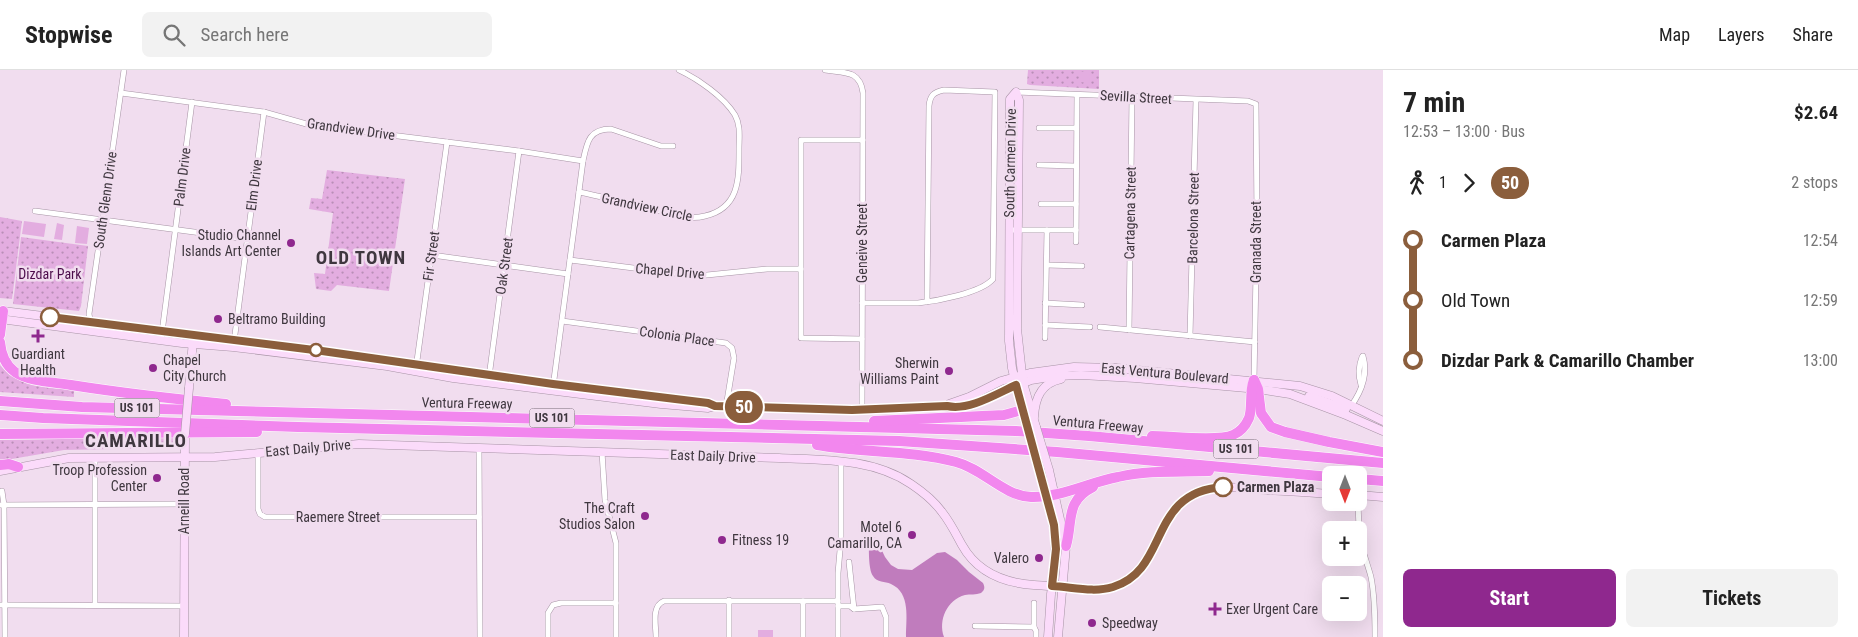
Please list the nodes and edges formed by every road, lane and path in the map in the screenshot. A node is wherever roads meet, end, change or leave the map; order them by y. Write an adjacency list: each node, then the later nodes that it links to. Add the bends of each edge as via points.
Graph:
1 (124, 70): 5 (street, South Glenn Drive)
2 (825, 70): 14 (street, Geneive Street, via 852,74 862,82)
3 (682, 71): 21 (street, Grandview Circle, via 719,97 737,120 740,130 739,177 728,202 713,214 689,218)
4 (1016, 92): 6 (street, Sevilla Street); 27 (main road, South Carmen Drive, via 1010,99); 28 (main road, South Carmen Drive, via 1019,100)
5 (121, 93): 9 (street, Grandview Drive); 25 (street, South Glenn Drive)
6 (1077, 95): 7 (street, Sevilla Street); 13 (street)
7 (1132, 97): 8 (street, Sevilla Street); 50 (street, Cartagena Street)
8 (1196, 100): 10 (street, Sevilla Street); 53 (street, Barcelona Street)
9 (192, 102): 11 (street, Grandview Drive); 26 (street, Palm Drive)
10 (1256, 104): 58 (street, Granada Street)
11 (264, 112): 15 (street, Grandview Drive, via 310,125); 31 (street, Elm Drive)
12 (1039, 128): 13 (street)
13 (1076, 128): 20 (street)
14 (863, 140): 38 (street, via 801,140); 41 (street, Geneive Street)
15 (447, 142): 17 (street, Grandview Drive); 33 (street, Fir Street)
16 (673, 146): 18 (street, via 661,146 616,129 603,129 588,141)
17 (520, 151): 18 (street, Grandview Drive); 36 (street, Oak Street)
18 (582, 161): 21 (street)
19 (1039, 166): 20 (street)
20 (1076, 166): 23 (street)
21 (578, 192): 34 (street)
22 (1041, 204): 23 (street)
23 (1076, 204): 30 (street)
24 (35, 211): 25 (street)
25 (102, 220): 26 (street); 47 (street, South Glenn Drive)
26 (175, 230): 31 (street); 52 (street, Palm Drive)
27 (1009, 230): 28 (street); 64 (main road, South Carmen Drive, via 1008,322)
28 (1019, 230): 29 (street); 64 (main road, South Carmen Drive)
29 (1047, 230): 30 (street); 35 (street)
30 (1076, 230): 32 (street)
31 (247, 239): 59 (street, Elm Drive)
32 (1076, 242)
33 (432, 255): 36 (street); 61 (street, Fir Street)
34 (570, 260): 38 (street, Chapel Drive, via 697,276); 39 (street)
35 (1047, 265): 37 (street); 42 (street)
36 (504, 266): 39 (street); 63 (street, Oak Street)
37 (1082, 266)
38 (801, 269): 55 (street, via 801,338)
39 (568, 274): 45 (street)
40 (927, 302): 40 (street, via 930,97 944,90 995,92 993,279 969,292); 41 (street)
41 (862, 303): 55 (street, Geneive Street)
42 (1045, 303): 43 (street); 46 (street)
43 (1082, 304)
44 (2, 317): 47 (main road, East Ventura Boulevard); 51 (highway)
45 (562, 321): 66 (street); 69 (street, Colonia Place, via 726,343 732,348 734,358)
46 (1045, 325): 48 (street); 54 (street)
47 (91, 327): 52 (main road, East Ventura Boulevard); 52 (main road, East Ventura Boulevard, via 136,337)
48 (1090, 327)
49 (1100, 327): 50 (street)
50 (1129, 330): 53 (street)
51 (0, 335)
52 (162, 336): 56 (main road, East Ventura Boulevard)
53 (1190, 336): 58 (street)
54 (1045, 338)
55 (862, 339): 71 (street, Geneive Street)
56 (193, 340): 59 (main road, East Ventura Boulevard); 89 (main road, Arneill Road, bridge)
57 (0, 342): 72 (highway, via 7,365 34,379)
58 (1255, 342): 65 (street, Granada Street)
59 (234, 344): 61 (main road, East Ventura Boulevard)
60 (1363, 356): 70 (street, via 1359,365 1361,385)
61 (416, 367): 63 (main road, East Ventura Boulevard)
62 (1080, 375): 64 (main road, East Ventura Boulevard); 65 (main road, East Ventura Boulevard); 75 (main road, via 1057,380 1043,388 1035,402)
63 (489, 379): 66 (main road, East Ventura Boulevard)
64 (1019, 380): 65 (main road, East Ventura Boulevard, via 1068,368 1108,368); 71 (main road, East Ventura Boulevard, via 996,383 947,406); 73 (main road); 75 (main road)
65 (1255, 386): 67 (main road, East Ventura Boulevard); 70 (main road, East Ventura Boulevard, via 1313,389); 82 (highway, via 1248,420 1240,431 1227,437); 87 (highway, via 1260,413 1276,429)
66 (553, 387): 69 (main road, East Ventura Boulevard)
67 (1302, 398): 70 (main road, via 1310,396); 77 (main road, East Ventura Boulevard)
68 (0, 400): 72 (highway, Ventura Freeway / US 101, via 82,407)
69 (726, 407): 71 (main road, East Ventura Boulevard)
70 (1349, 407): 76 (main road, East Ventura Boulevard); 77 (street)
71 (862, 410)
72 (275, 411): 78 (highway, Ventura Freeway / US 101)
73 (1023, 414): 78 (highway, via 896,419); 102 (main road, bridge)
74 (0, 415): 79 (highway, Ventura Freeway / US 101)
75 (1034, 418): 102 (main road, bridge, via 1048,470)
76 (1383, 421)
77 (1362, 422): 80 (main road, East Ventura Boulevard)
78 (829, 426): 82 (highway, Ventura Freeway / US 101)
79 (298, 427): 81 (highway, via 256,432); 83 (highway, Ventura Freeway / US 101)
80 (1383, 431)
81 (0, 434)
82 (1089, 436): 91 (highway, Ventura Freeway / US 101)
83 (780, 439): 95 (highway, Ventura Freeway / US 101, via 968,445); 102 (highway, via 945,459 974,469 1020,496)
84 (479, 447): 85 (main road, East Daily Drive, via 359,444); 86 (main road, East Daily Drive); 108 (street)
85 (258, 452): 89 (main road, East Daily Drive); 108 (street, Raemere Street, via 258,510 265,518)
86 (602, 452): 90 (main road, East Daily Drive); 116 (street, via 605,500 616,542)
87 (1383, 452)
88 (95, 457): 89 (main road, East Daily Drive); 93 (main road, East Daily Drive); 105 (street)
89 (184, 458): 106 (main road, Arneill Road)
90 (842, 461): 112 (main road, East Daily Drive, via 883,471 924,494 946,517 972,559 989,573 1013,582); 118 (street)
91 (1383, 463)
92 (0, 465): 93 (highway)
93 (18, 467): 94 (main road, East Daily Drive)
94 (0, 471)
95 (1268, 471): 96 (highway, Ventura Freeway / US 101); 98 (highway, via 1149,472)
96 (1322, 476)
97 (1368, 480): 99 (highway)
98 (1102, 481): 102 (highway); 109 (highway, via 1075,502)
99 (1383, 481)
100 (2, 491): 107 (street)
101 (1322, 493): 113 (main road, East Daily Drive, via 1223,487 1204,490 1182,500 1171,513 1146,563 1130,579 1105,589)
102 (1051, 496): 109 (main road); 112 (main road, via 1055,537)
103 (1368, 496): 104 (main road)
104 (1383, 497)
105 (96, 504): 106 (street); 107 (street); 120 (street)
106 (184, 504): 121 (main road, Arneill Road)
107 (2, 505): 119 (street)
108 (479, 517): 127 (street)
109 (1066, 546): 113 (main road)
110 (849, 562): 122 (street)
111 (1367, 565): 138 (street, via 1375,605)
112 (1052, 586): 113 (main road, East Daily Drive); 136 (main road)
113 (1063, 586): 137 (main road)
114 (729, 600): 115 (street); 130 (street, via 665,600 656,609); 131 (street)
115 (803, 601): 118 (street); 132 (street)
116 (616, 603): 128 (street, via 561,603 551,607); 129 (street)
117 (1034, 603): 124 (street)
118 (838, 604): 122 (street); 133 (street)
119 (2, 605): 120 (street); 125 (street)
120 (95, 605): 121 (street)
121 (184, 606): 126 (main road, Arneill Road)
122 (854, 608): 134 (street, via 882,607 886,617)
123 (975, 626): 124 (street)
124 (1034, 628): 135 (street)
125 (5, 637)
126 (184, 637)
127 (480, 637)
128 (548, 637)
129 (616, 637)
130 (656, 637)
131 (729, 637)
132 (803, 637)
133 (838, 637)
134 (886, 637)
135 (1036, 637)
136 (1048, 637)
137 (1058, 637)
138 (1375, 637)

